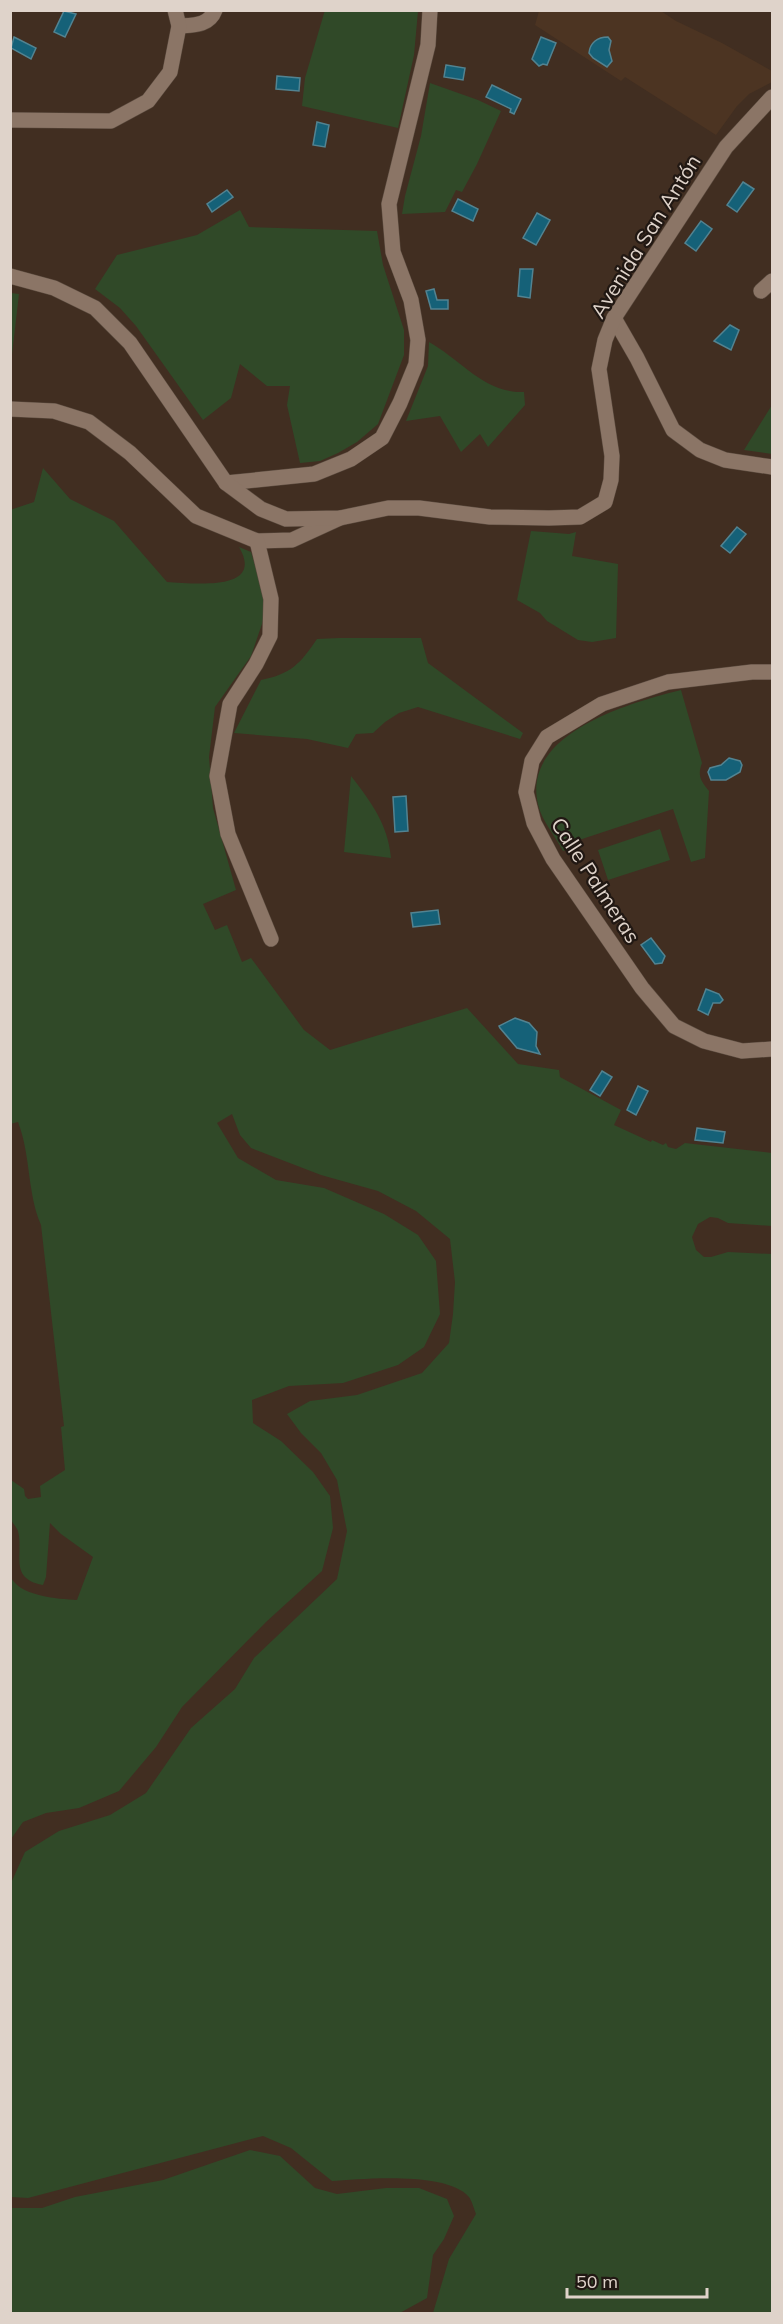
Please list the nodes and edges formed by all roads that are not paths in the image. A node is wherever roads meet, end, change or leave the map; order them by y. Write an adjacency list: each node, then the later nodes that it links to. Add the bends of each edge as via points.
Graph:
1 (215, 10): 3 (street, via 212,17 199,25)
2 (430, 10): 10 (street, via 428,45 389,204 393,252 411,300 418,340 416,364 400,403 382,438 351,459 314,474)
3 (177, 18): 5 (street, via 170,72 148,101 111,121)
4 (772, 97): 7 (street, Avenida San Antón, via 726,147)
5 (10, 120)
6 (10, 276): 10 (street, Avenida San Antón, via 54,288 96,308 130,343)
7 (614, 318): 9 (street, via 673,430 700,450 724,460); 11 (street, Avenida San Antón, via 599,369 612,456 605,502 580,517 490,517 388,508)
8 (10, 409): 12 (street, via 54,411 89,422 130,453 196,516)
9 (772, 467)
10 (226, 483): 11 (street, Avenida San Antón, via 261,510 286,519)
11 (340, 518): 12 (street, via 292,540)
12 (256, 541): 14 (street, via 271,599 270,636 230,704 217,776 228,834)
13 (772, 672): 15 (street, Calle Palmeras, via 668,682 602,704 547,737 532,761 526,792 534,823 553,859 642,988 674,1026 704,1041 742,1051)
14 (271, 939)
15 (772, 1049)

